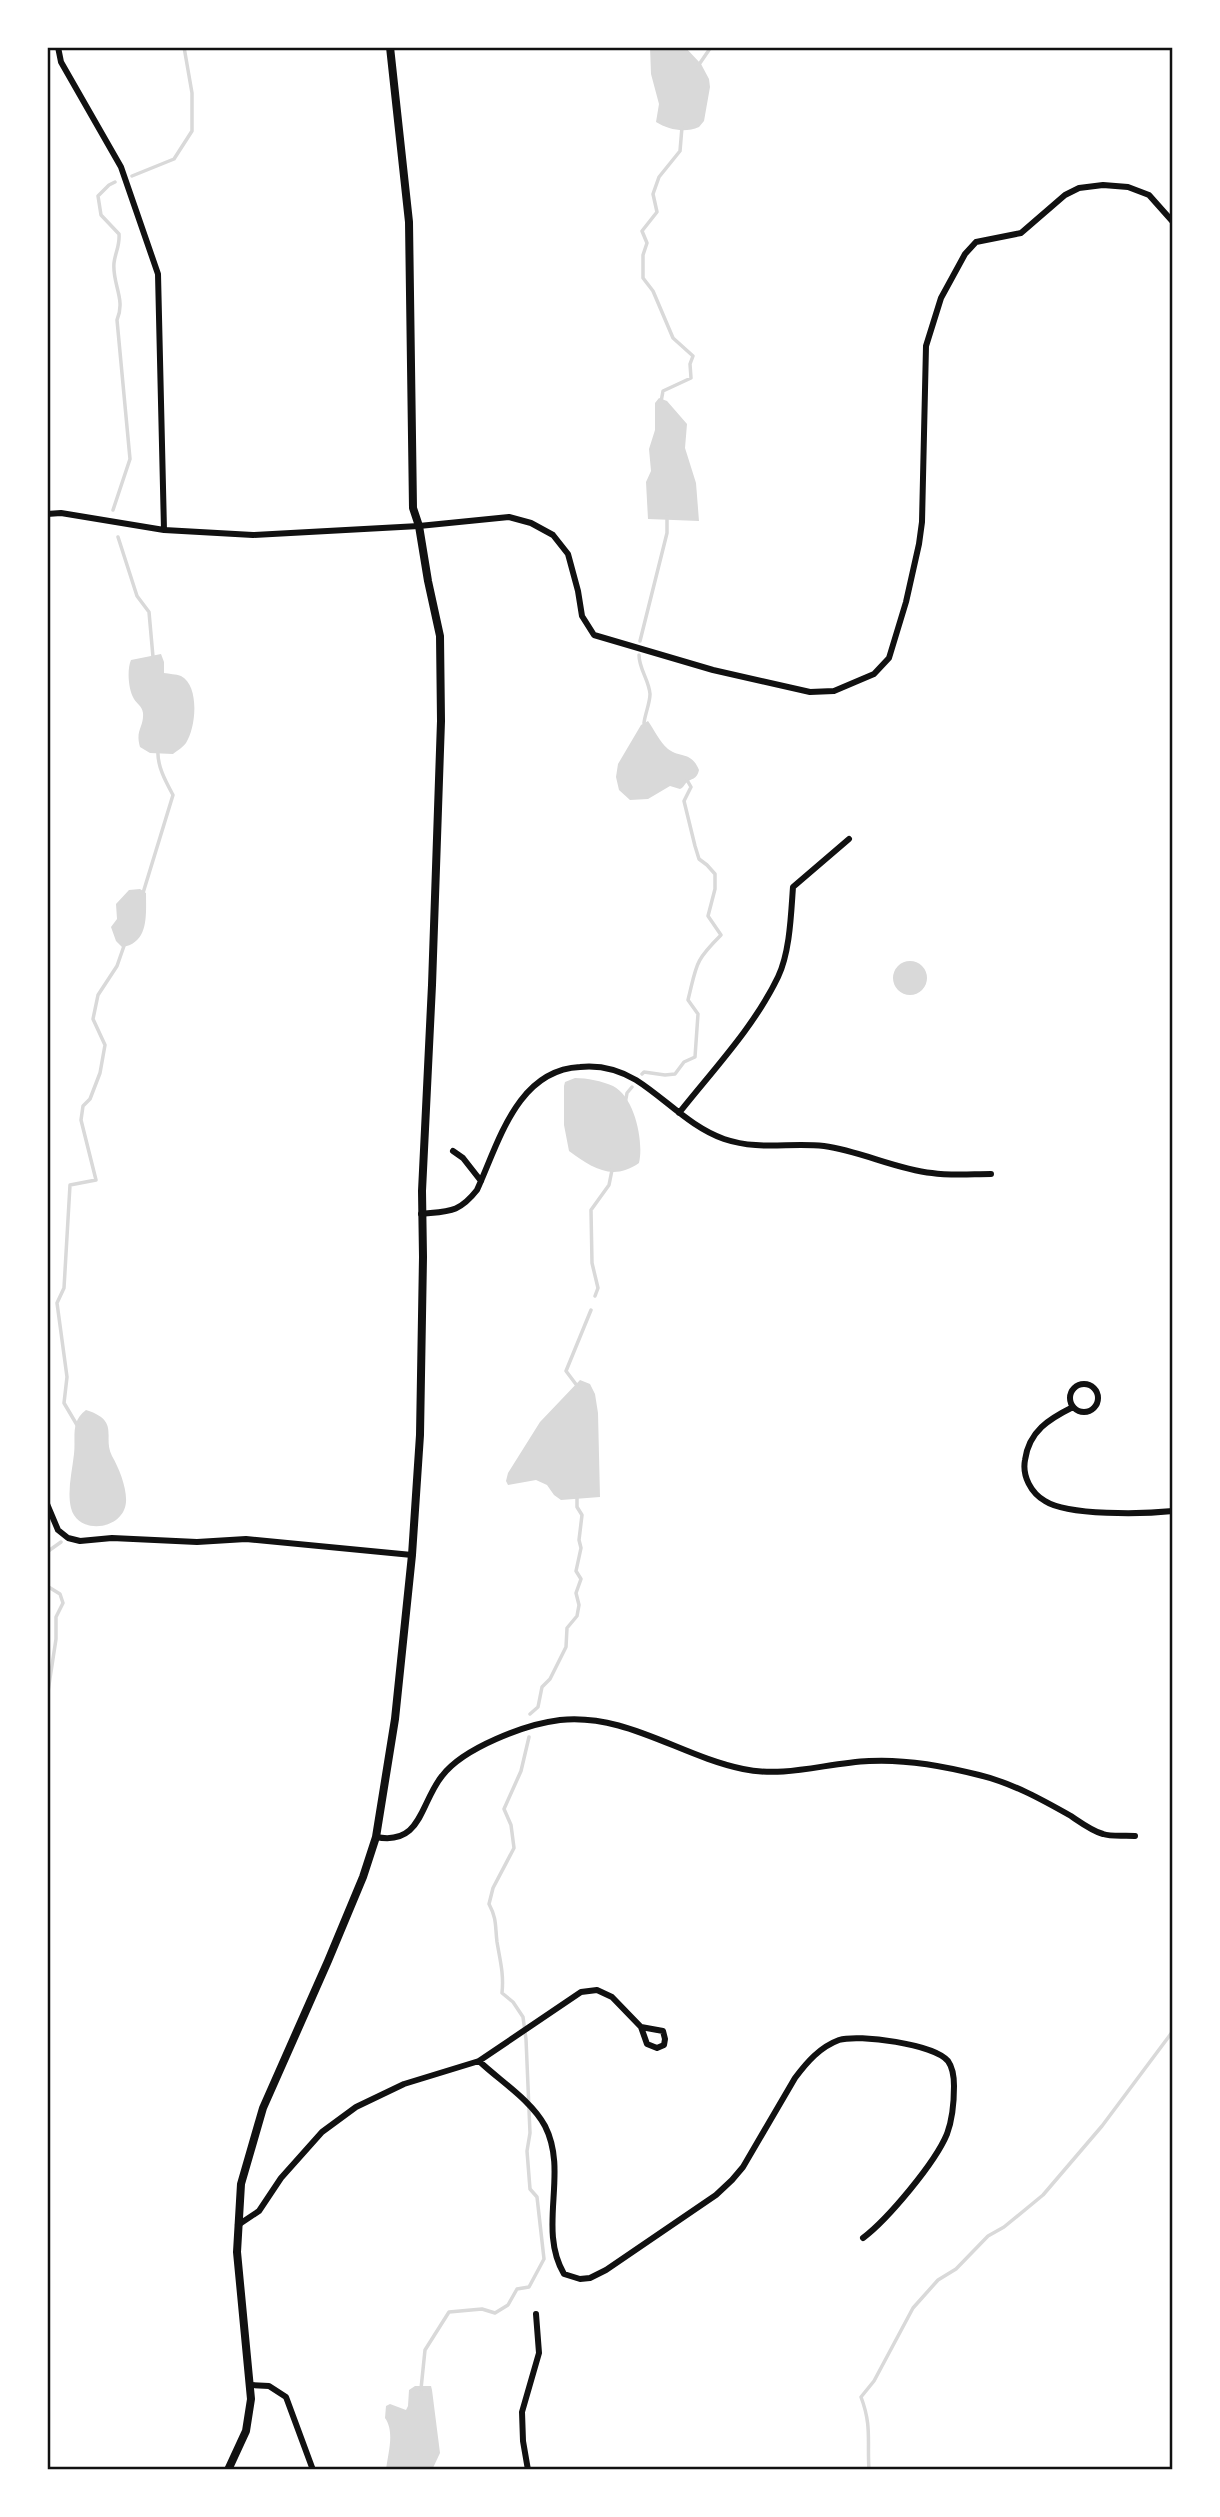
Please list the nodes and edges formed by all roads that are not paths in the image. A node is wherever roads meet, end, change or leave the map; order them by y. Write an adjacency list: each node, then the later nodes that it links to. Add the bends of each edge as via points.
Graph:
1 (58, 47): 6 (street, via 61,62 121,167 158,274)
2 (390, 47): 5 (street, via 409,222 413,508)
3 (1173, 222): 5 (street, via 1149,195 1128,187 1079,188 1021,233 976,242 965,254 940,298 926,346 922,522 906,602 889,658 874,674 834,691 810,692 713,670 594,635 582,616 568,554 553,535 531,523 509,517)
4 (47, 514): 6 (street)
5 (419, 526): 6 (street, via 253,535); 12 (street, via 440,636 439,807)
6 (164, 530)
7 (849, 839): 8 (street, via 793,887 790,929 779,975 751,1022)
8 (680, 1113): 10 (street, via 699,1128 742,1144 820,1146 853,1150 932,1174); 11 (street, via 622,1073 586,1066 557,1070 532,1085 520,1101)
9 (453, 1151): 11 (street)
10 (991, 1174)
11 (481, 1181): 12 (street, via 456,1210)
12 (421, 1214): 18 (street, via 420,1435)
13 (1073, 1408): 13 (street, via 1085,1412 1094,1408 1096,1390 1084,1383 1075,1386 1069,1399); 17 (street, via 1052,1418 1032,1436 1024,1462 1032,1489 1045,1501 1069,1509)
14 (47, 1416): 15 (street)
15 (47, 1454)
16 (47, 1504): 18 (street, via 58,1530 73,1540 247,1539)
17 (1173, 1511)
18 (412, 1555): 20 (street, via 395,1719)
19 (1135, 1836): 20 (street, via 1103,1834 1031,1794 978,1775 901,1761 771,1773 706,1758 624,1726 584,1719 540,1724 461,1759 442,1775 404,1836)
20 (376, 1837): 23 (street, via 260,2116 243,2173)
21 (641, 2027): 22 (street, via 604,1992 581,1992)
22 (479, 2062): 23 (street, via 404,2084 356,2107 322,2132 281,2178 260,2211); 24 (street, via 543,2123 555,2161 555,2255 564,2274 580,2279 606,2270 732,2180 795,2078 827,2046 851,2038 938,2053 947,2060 954,2079 954,2105 946,2136 880,2225)
23 (237, 2226): 26 (street, via 237,2272)
24 (863, 2238)
25 (536, 2314): 29 (street, via 539,2353 522,2412)
26 (250, 2385): 27 (street, via 246,2431); 28 (street, via 269,2386 286,2397)
27 (228, 2470)
28 (313, 2470)
29 (528, 2470)

